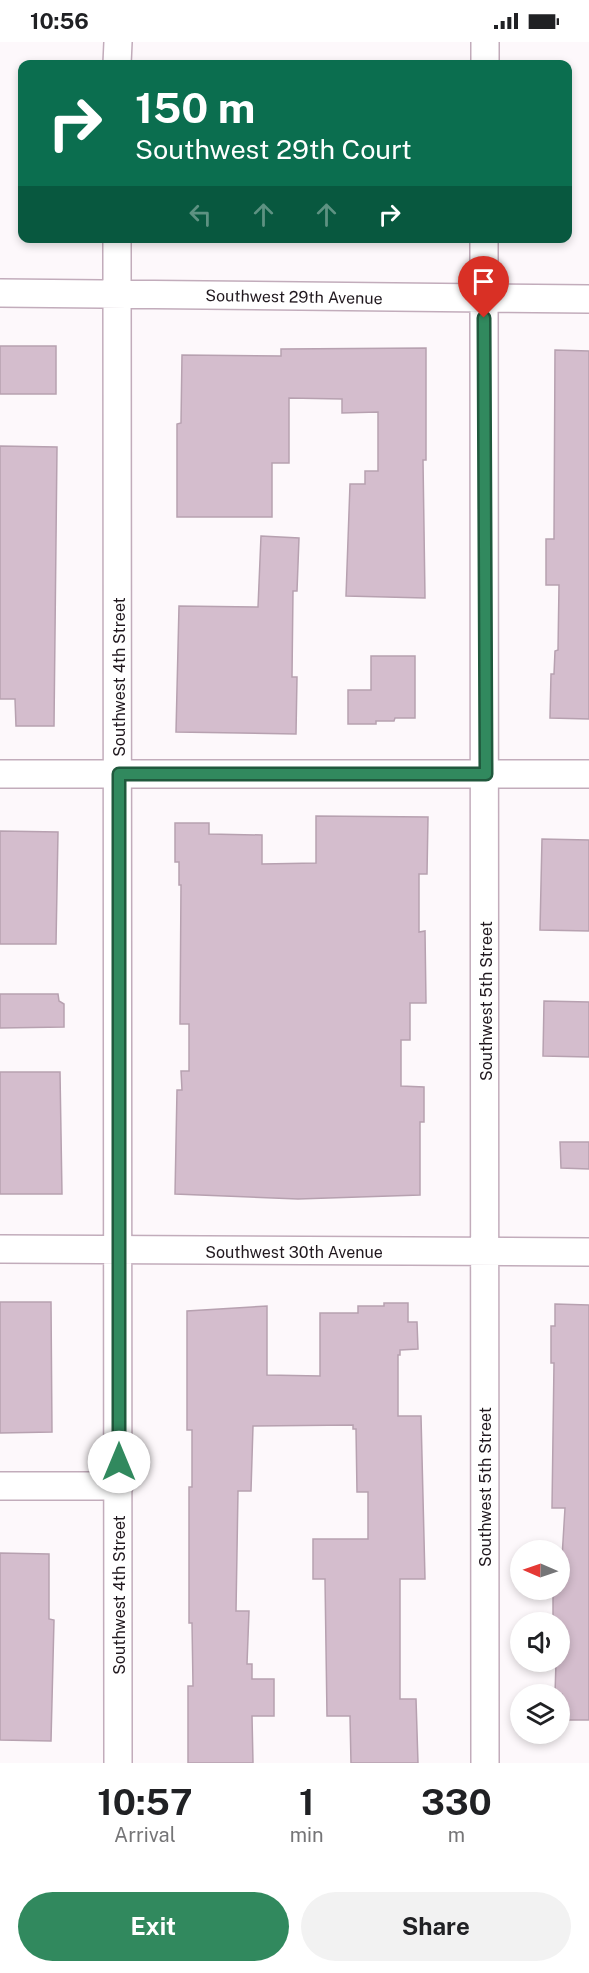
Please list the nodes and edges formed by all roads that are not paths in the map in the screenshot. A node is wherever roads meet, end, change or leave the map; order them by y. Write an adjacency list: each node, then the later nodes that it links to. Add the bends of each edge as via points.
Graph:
1 (117, 42): 3 (street)
2 (485, 42): 4 (street)
3 (117, 60)
4 (485, 60)
5 (117, 243): 8 (street, Southwest 4th Street)
6 (484, 243): 9 (street, Southwest 5th Street)
7 (0, 293): 8 (street, Southwest 29th Avenue)
8 (117, 295): 9 (street, Southwest 29th Avenue); 12 (street, Southwest 4th Street)
9 (484, 299): 10 (street, Southwest 29th Avenue); 13 (street, Southwest 5th Street)
10 (589, 299)
11 (0, 774): 12 (street)
12 (119, 774): 13 (street); 16 (street, Southwest 4th Street)
13 (486, 774): 14 (street); 17 (street, Southwest 5th Street)
14 (589, 774)
15 (0, 1249): 16 (street, Southwest 30th Avenue)
16 (118, 1251): 17 (street, Southwest 30th Avenue); 20 (street, Southwest 4th Street)
17 (486, 1252): 18 (street, Southwest 30th Avenue); 22 (street, Southwest 5th Street)
18 (589, 1252)
19 (0, 1486): 20 (street)
20 (119, 1486): 21 (street, Southwest 4th Street)
21 (118, 1763)
22 (485, 1763)

